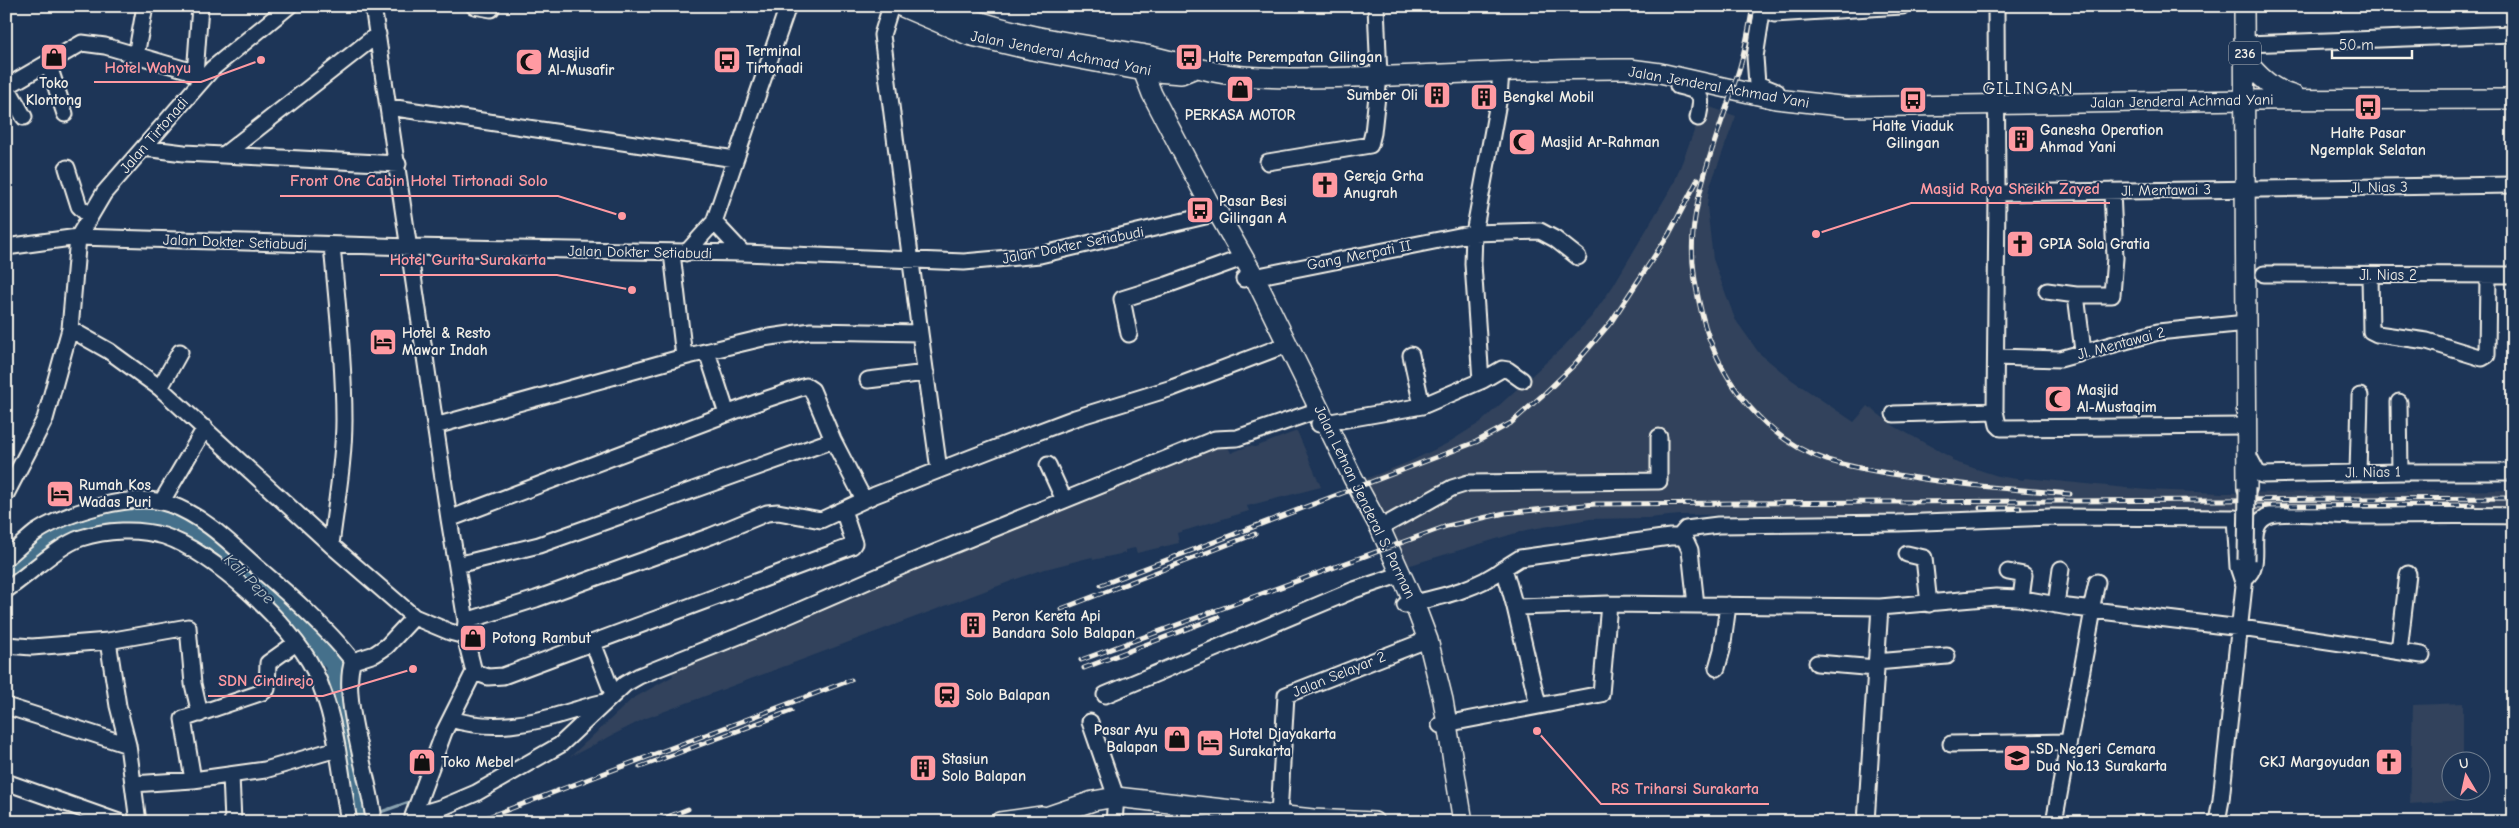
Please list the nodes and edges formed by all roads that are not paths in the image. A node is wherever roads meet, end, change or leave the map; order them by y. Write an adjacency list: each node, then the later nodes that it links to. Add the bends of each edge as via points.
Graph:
1 (145, 6): 19 (street)
2 (200, 6): 25 (street)
3 (289, 6): 25 (street, Jalan Tirtonadi)
4 (373, 6): 16 (street)
5 (474, 6): 14 (street)
6 (788, 6): 38 (street)
7 (891, 6): 58 (street, via 882,35)
8 (900, 6): 21 (main road, Jalan Jenderal Achmad Yani, via 968,35 1032,50)
9 (939, 6): 21 (main road, Jalan Jenderal Achmad Yani, via 970,18)
10 (1376, 6): 24 (street)
11 (1902, 6): 15 (street)
12 (1996, 6): 30 (street)
13 (2244, 6): 18 (main road, 236)
14 (491, 10)
15 (1768, 10): 31 (street, via 1755,57 1757,84)
16 (378, 34): 32 (street); 37 (street)
17 (2513, 34): 18 (street)
18 (2245, 51): 28 (main road, 236); 29 (main road, via 2258,75 2271,86 2286,94)
19 (136, 56): 20 (street, via 82,43); 25 (street, via 187,70)
20 (48, 63): 26 (street); 33 (street)
21 (1143, 63): 24 (main road, Jalan Jenderal Achmad Yani, via 1181,62 1196,68 1254,76); 46 (main road, Jalan Letnan Jenderal S. Parman, via 1152,94)
22 (1630, 69): 23 (main road, Jalan Jenderal Achmad Yani); 31 (main road, Jalan Jenderal Achmad Yani, via 1776,99); 35 (street, via 1644,78 1695,90 1702,99)
23 (1501, 72): 24 (main road, Jalan Jenderal Achmad Yani); 49 (street)
24 (1379, 77): 39 (street, via 1370,145)
25 (198, 78): 36 (street, Jalan Tirtonadi)
26 (7, 87): 34 (street)
27 (2513, 99): 29 (main road, Jalan Jenderal Achmad Yani)
28 (2246, 100): 29 (main road, Jalan Jenderal Achmad Yani); 30 (main road, Jalan Jenderal Achmad Yani); 43 (main road)
29 (2311, 100)
30 (1996, 104): 31 (main road, Jalan Jenderal Achmad Yani, via 1910,107); 45 (street)
31 (1823, 105)
32 (389, 107): 38 (street); 40 (street)
33 (65, 114)
34 (24, 117)
35 (1698, 118)
36 (144, 148): 37 (street); 47 (street, Jalan Tirtonadi, via 104,193)
37 (224, 154): 40 (street)
38 (735, 159): 48 (street)
39 (1268, 162)
40 (398, 164): 53 (street)
41 (67, 168): 47 (street, via 80,206)
42 (2513, 185): 43 (street, Jl. Nias 3)
43 (2245, 189): 44 (street, Jl. Mentawai 3); 66 (main road)
44 (2112, 192): 45 (street, Jl. Mentawai 3); 65 (street, via 2115,258 2112,295)
45 (1998, 193): 76 (street)
46 (1213, 211): 57 (main road, Jalan Letnan Jenderal S. Parman); 58 (street, Jalan Dokter Setiabudi, via 1040,255 994,261); 63 (main road, Jalan Letnan Jenderal S. Parman)
47 (90, 217): 50 (street, Jalan Tirtonadi)
48 (714, 222): 54 (street); 55 (street)
49 (1474, 232): 56 (street, Gang Merpati II, via 1540,232 1555,238); 63 (street, Gang Merpati II); 80 (street, via 1473,264)
50 (78, 237): 51 (street, Jalan Dokter Setiabudi); 52 (street, Jalan Dokter Setiabudi); 67 (street)
51 (332, 245): 53 (street, Jalan Dokter Setiabudi); 110 (street, via 344,422)
52 (6, 247)
53 (411, 247): 54 (street, Jalan Dokter Setiabudi); 89 (street)
54 (679, 253): 55 (street, Jalan Dokter Setiabudi); 75 (street)
55 (743, 254): 58 (street, Jalan Dokter Setiabudi)
56 (1578, 257)
57 (1234, 261): 63 (main road, Jalan Letnan Jenderal S. Parman); 69 (street, via 1122,299)
58 (911, 262): 68 (street)
59 (2264, 274): 60 (street, Jl. Nias 2)
60 (2370, 274): 61 (street, Jl. Nias 2); 61 (street, via 2371,331 2427,341 2482,358 2487,355)
61 (2488, 275): 62 (street, Jl. Nias 2)
62 (2513, 275)
63 (1249, 277): 70 (main road, Jalan Letnan Jenderal S. Parman)
64 (2047, 291): 65 (street)
65 (2076, 295): 71 (street)
66 (2246, 323): 71 (street, Jl. Mentawai 2, via 2169,330); 90 (main road)
67 (70, 329): 81 (street, via 109,351); 101 (street, via 45,419)
68 (920, 333): 73 (street, via 811,330); 77 (street)
69 (1129, 334)
70 (1284, 345): 88 (main road, Jalan Letnan Jenderal S. Parman); 96 (street, via 1172,388 1075,418)
71 (2083, 351): 76 (street, Jl. Mentawai 2, via 2060,358)
72 (180, 352): 81 (street)
73 (707, 352): 75 (street); 86 (street)
74 (1411, 355): 84 (street)
75 (684, 357): 89 (street)
76 (1996, 357): 85 (street)
77 (926, 372): 78 (street); 96 (street)
78 (868, 380)
79 (1522, 380): 80 (street, via 1505,369)
80 (1481, 381): 84 (street)
81 (160, 388): 91 (street)
82 (2360, 396): 99 (street)
83 (2399, 402): 97 (street)
84 (1422, 406): 88 (street)
85 (1995, 411): 87 (street); 90 (street, via 2001,428)
86 (727, 414): 93 (street, via 808,387); 107 (street)
87 (1894, 414)
88 (1319, 419): 103 (street, via 1237,438 1215,439); 108 (main road, Jalan Letnan Jenderal S. Parman); 118 (main road, Jalan Letnan Jenderal S. Parman)
89 (435, 426): 107 (street)
90 (2246, 426): 94 (main road)
91 (205, 428): 104 (street); 110 (street)
92 (1659, 437): 108 (street, via 1659,481 1468,484 1452,488)
93 (833, 440): 102 (street); 113 (street, via 538,545)
94 (2246, 451): 99 (street, Jl. Nias 1, via 2262,475); 100 (main road)
95 (1048, 465): 103 (street)
96 (939, 470): 102 (street)
97 (2400, 472): 98 (street, Jl. Nias 1); 99 (street, Jl. Nias 1)
98 (2513, 472)
99 (2358, 473)
100 (2247, 488): 119 (street, bridge)
101 (7, 490)
102 (864, 500): 105 (street)
103 (1064, 500): 149 (street, via 639,676)
104 (162, 501): 112 (street, via 112,502 53,523); 143 (street, via 193,515 233,545 340,644)
105 (843, 510): 133 (street, via 821,520 767,513); 136 (street, via 854,543 852,546)
106 (2513, 516): 119 (street, via 2276,513 2263,518 2256,529 2254,567)
107 (449, 519): 113 (street)
108 (1380, 528): 123 (main road, Jalan Letnan Jenderal S. Parman)
109 (1679, 537): 114 (street, via 1520,558); 119 (street, via 1686,529 1718,525 2050,517 2235,518 2238,567); 126 (street, via 1686,539 1690,550)
110 (331, 545): 132 (street)
111 (1907, 554): 125 (street, via 1924,558)
112 (6, 558)
113 (456, 565): 133 (street)
114 (1504, 568): 123 (street, via 1466,589); 129 (street)
115 (2061, 569): 128 (street)
116 (2008, 572): 122 (street, via 2024,575)
117 (2408, 574): 140 (street)
118 (1394, 576): 123 (main road, Jalan Letnan Jenderal S. Parman); 148 (street)
119 (2245, 581): 134 (street)
120 (2097, 582): 131 (street)
121 (6, 590): 138 (street, via 79,539 112,532 163,536 195,550 257,598)
122 (2021, 598): 125 (street, via 1996,597); 128 (street)
123 (1409, 604): 137 (main road, Jalan Letnan Jenderal S. Parman); 155 (main road, Jalan Letnan Jenderal S. Parman, via 1430,648)
124 (1609, 604): 126 (street); 129 (street); 150 (street, via 1601,694)
125 (1929, 604): 130 (street)
126 (1696, 605): 127 (street)
127 (1728, 605): 130 (street); 146 (street)
128 (2056, 605): 131 (street)
129 (1515, 607): 150 (street)
130 (1880, 607): 145 (street)
131 (2092, 610): 134 (street); 156 (street)
132 (414, 617): 133 (street, via 450,632); 143 (street, via 387,646 375,654)
133 (466, 628): 147 (street)
134 (2241, 628): 140 (street); 169 (street)
135 (108, 641): 139 (street, via 32,647); 152 (street, via 188,627 193,684); 158 (street)
136 (593, 643): 147 (street, via 497,677); 149 (street)
137 (1420, 643): 155 (main road, Jalan Letnan Jenderal S. Parman); 166 (street, Jalan Selayar 2, via 1286,695)
138 (296, 644): 152 (street, via 268,663 263,692); 159 (street, via 315,671)
139 (6, 645)
140 (2399, 651): 141 (street)
141 (2422, 654)
142 (1948, 656): 145 (street)
143 (353, 660): 165 (street, via 350,677 354,721)
144 (1817, 664): 145 (street)
145 (1876, 665): 179 (street)
146 (1717, 668)
147 (474, 672): 153 (street)
148 (1105, 695)
149 (609, 698): 153 (street, via 530,722 496,727 468,725); 153 (street, via 565,741 546,754 460,800 413,816)
150 (1538, 705): 155 (street)
151 (6, 706): 158 (street)
152 (200, 714): 161 (street, via 183,719)
153 (450, 719)
154 (1090, 722): 164 (street)
155 (1444, 724): 177 (main road, Jalan Letnan Jenderal S. Parman); 178 (main road, Jalan Letnan Jenderal S. Parman)
156 (2067, 742): 157 (street); 180 (street)
157 (1951, 744)
158 (128, 745): 163 (street)
159 (337, 749): 160 (street, via 285,766); 173 (street)
160 (231, 774): 161 (street); 172 (street)
161 (193, 780): 163 (street)
162 (6, 782): 170 (street)
163 (133, 784): 171 (street)
164 (1116, 797): 166 (main road); 167 (main road); 175 (street)
165 (373, 813)
166 (1279, 815): 168 (main road)
167 (1037, 819): 174 (main road)
168 (1312, 820): 176 (main road)
169 (2219, 821)
170 (118, 822)
171 (138, 822)
172 (233, 822)
173 (349, 822)
174 (1000, 822)
175 (1114, 822)
176 (1374, 822)
177 (1454, 822)
178 (1464, 822)
179 (1866, 822)
180 (2054, 822)

